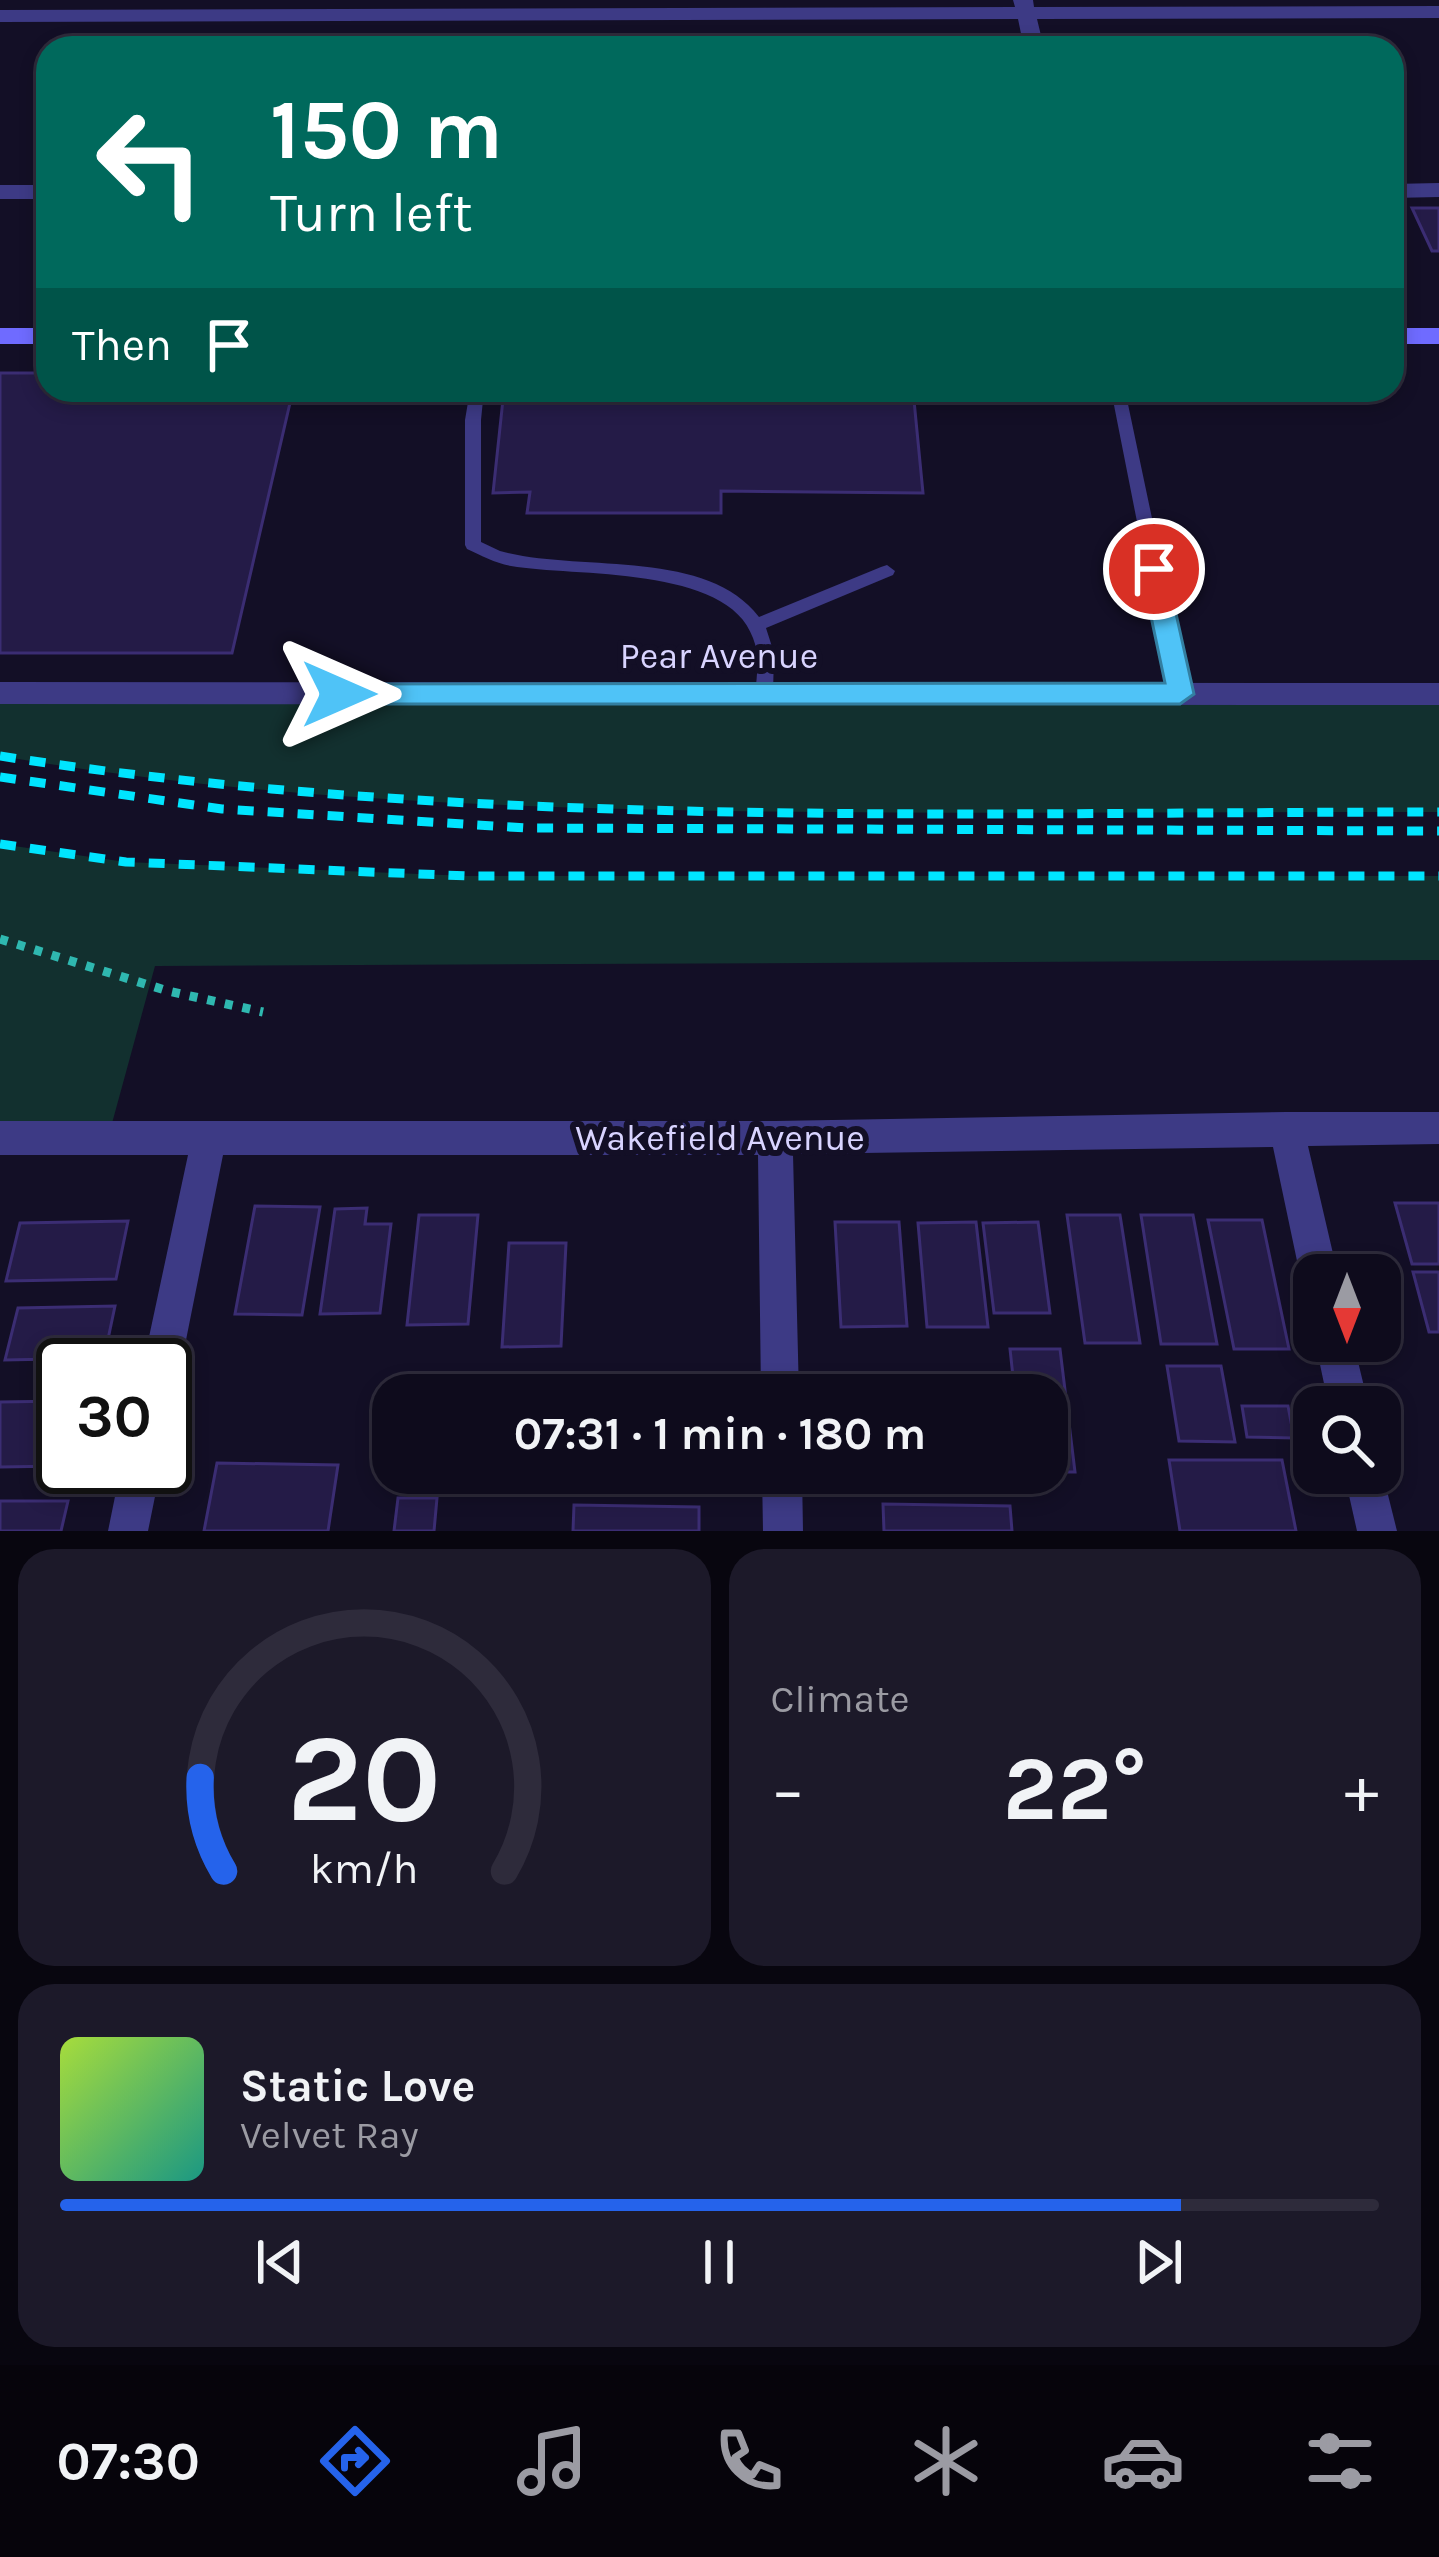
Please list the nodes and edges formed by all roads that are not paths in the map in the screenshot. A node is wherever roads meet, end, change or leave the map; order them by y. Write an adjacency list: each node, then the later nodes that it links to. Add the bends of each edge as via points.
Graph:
1 (1025, 6): 2 (street); 3 (street); 5 (street)
2 (144, 8): 4 (street)
3 (1439, 12)
4 (0, 16)
5 (1031, 36)
6 (1404, 190): 7 (street)
7 (1439, 190)
8 (0, 192): 9 (street)
9 (36, 192)
10 (0, 336): 11 (street)
11 (36, 336)
12 (1404, 336): 13 (street)
13 (1439, 336)
14 (475, 402): 17 (lane, via 472,545 507,559 650,574 729,596)
15 (1120, 402): 20 (lane)
16 (887, 571): 17 (lane)
17 (758, 625): 19 (lane, via 767,658)
18 (0, 693): 19 (street, Pear Avenue)
19 (764, 694): 20 (street, Pear Avenue)
20 (1180, 694): 21 (street, Pear Avenue)
21 (1439, 694)
22 (1286, 1128): 23 (street, Wakefield Avenue); 26 (street, Wakefield Avenue); 27 (street)
23 (1439, 1128)
24 (0, 1138): 25 (street, Wakefield Avenue)
25 (208, 1138): 26 (street, Wakefield Avenue); 28 (street)
26 (775, 1138): 29 (street)
27 (1314, 1254)
28 (167, 1338)
29 (780, 1374)
30 (136, 1494): 33 (street)
31 (782, 1494): 34 (street)
32 (1369, 1494): 35 (street)
33 (128, 1531)
34 (783, 1531)
35 (1377, 1531)

